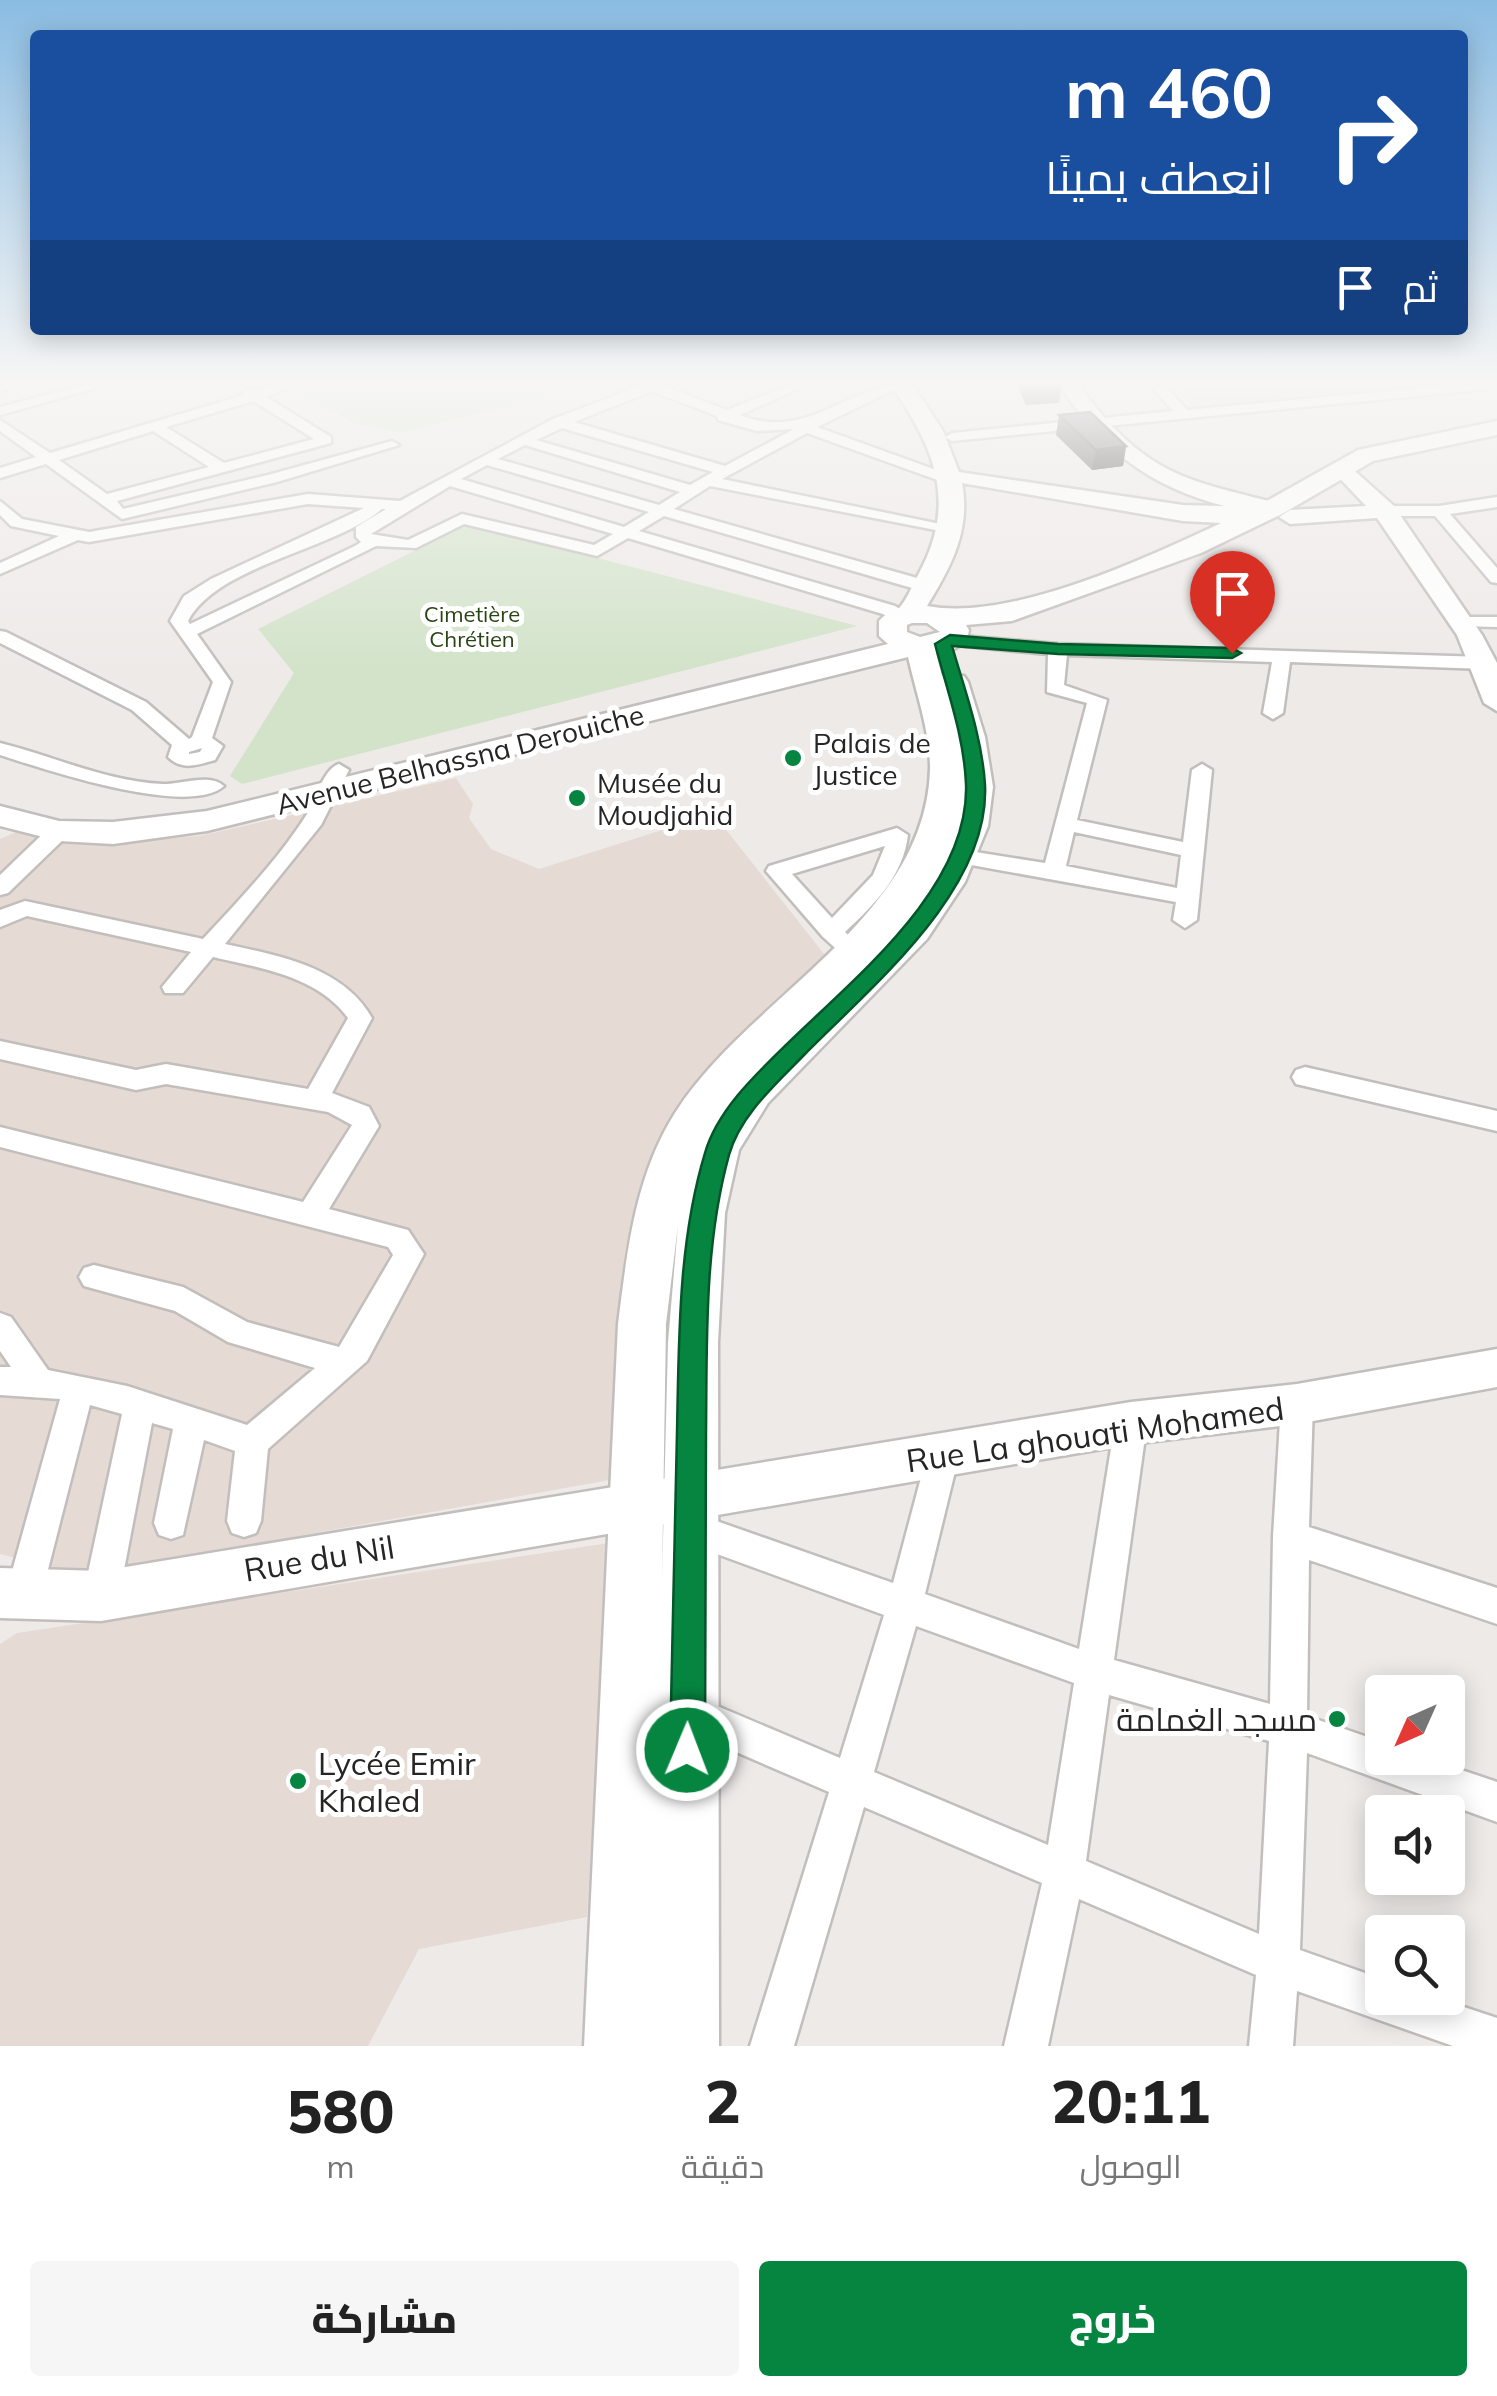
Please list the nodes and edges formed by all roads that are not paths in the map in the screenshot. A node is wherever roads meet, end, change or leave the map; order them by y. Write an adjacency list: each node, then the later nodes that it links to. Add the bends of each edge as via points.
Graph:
1 (80, 480): 14 (street)
2 (179, 480): 14 (street)
3 (266, 480): 23 (street)
4 (557, 480): 19 (street)
5 (679, 480): 13 (street)
6 (710, 480): 13 (street)
7 (957, 480): 12 (street)
8 (1179, 480): 22 (street, via 1224,500)
9 (1335, 480): 22 (main road, Avenue Belhassna Derouiche)
10 (1353, 480): 21 (street)
11 (450, 481): 18 (street); 27 (street)
12 (962, 482): 22 (main road, via 1206,516); 26 (main road); 30 (main road, via 1167,519); 36 (main road, via 970,530)
13 (700, 486): 19 (street); 26 (street)
14 (107, 499): 23 (street)
15 (1497, 502): 20 (street)
16 (383, 505): 18 (street); 25 (street, via 308,499); 37 (street, via 190,600 179,621)
17 (0, 506): 24 (street)
18 (431, 509): 27 (street, via 588,551); 28 (street); 28 (street, via 410,545)
19 (662, 511): 27 (street); 33 (street)
20 (1438, 511): 21 (street); 32 (street, via 1474,541)
21 (1386, 512): 22 (street); 34 (street)
22 (1282, 513): 30 (main road, Avenue Belhassna Derouiche)
23 (122, 514): 25 (street)
24 (9, 525): 29 (street)
25 (137, 530): 29 (street)
26 (950, 531): 33 (main road)
27 (629, 532): 36 (street, via 889,610)
28 (368, 535): 37 (street)
29 (73, 536): 31 (street)
30 (1221, 542): 36 (main road, Avenue Belhassna Derouiche, via 1206,558 1008,626)
31 (0, 569)
32 (1497, 578)
33 (926, 586): 36 (main road)
34 (1466, 622): 35 (street); 41 (street)
35 (1497, 622)
36 (926, 630): 39 (street); 47 (main road, Avenue Belhassna Derouiche); 55 (main road, via 969,737 976,787 971,826); 59 (main road, via 945,755 934,834 911,885)
37 (185, 633): 45 (street, via 222,682)
38 (0, 636): 45 (street, via 139,706)
39 (1058, 649): 40 (street); 52 (street, via 1054,688 1097,700)
40 (1282, 656): 41 (street); 43 (street)
41 (1485, 663): 42 (street)
42 (1496, 693)
43 (1273, 713)
44 (0, 749): 50 (street)
45 (192, 751): 48 (street); 50 (street)
46 (1202, 770): 54 (street)
47 (336, 780): 48 (main road, Avenue Belhassna Derouiche); 53 (main road, Avenue Belhassna Derouiche, via 207,822 112,833); 60 (street, via 295,844)
48 (221, 792): 50 (main road, Avenue Belhassna Derouiche)
49 (0, 795): 50 (main road, Avenue Belhassna Derouiche, via 81,810)
50 (152, 801)
51 (0, 816): 53 (main road, Avenue Belhassna Derouiche)
52 (1065, 824): 54 (street); 56 (street)
53 (59, 830): 57 (street)
54 (1190, 850): 56 (street, via 1186,908)
55 (958, 856): 56 (street); 82 (main road, via 914,930 753,1092 718,1148 700,1232)
56 (1054, 871)
57 (0, 888)
58 (0, 919): 60 (street, via 25,908)
59 (842, 941): 59 (street, via 778,871 897,835 897,851); 81 (main road, via 711,1094 671,1166 653,1226 642,1324)
60 (207, 948): 61 (street); 64 (street, via 290,967 352,1000 360,1018)
61 (174, 987)
62 (0, 1050): 64 (street, via 136,1080 166,1074)
63 (1305, 1077): 65 (street)
64 (315, 1100): 67 (street, via 360,1114 366,1126)
65 (1497, 1122)
66 (0, 1137): 67 (street)
67 (310, 1215): 70 (street, via 398,1238 408,1254 356,1351)
68 (94, 1277): 70 (street, via 182,1300 239,1333)
69 (0, 1326): 72 (street)
70 (343, 1362): 79 (street)
71 (1497, 1368): 75 (street, Rue La ghouati Mohamed)
72 (37, 1379): 73 (street); 74 (street)
73 (0, 1380)
74 (78, 1390): 76 (street); 86 (street)
75 (1297, 1404): 78 (street, Rue La ghouati Mohamed); 85 (street)
76 (139, 1407): 77 (street); 87 (street)
77 (191, 1421): 79 (street); 84 (street)
78 (1131, 1423): 80 (street, Rue La ghouati Mohamed); 90 (street)
79 (252, 1442): 83 (street)
80 (943, 1455): 82 (street, Rue La ghouati Mohamed); 88 (street)
81 (637, 1506): 82 (street, Rue La ghouati Mohamed); 87 (street, Rue du Nil); 98 (main road)
82 (692, 1512): 88 (street); 91 (main road)
83 (244, 1521)
84 (172, 1523)
85 (1290, 1536): 89 (street); 92 (street)
86 (12, 1593): 87 (street, Rue du Nil)
87 (101, 1596)
88 (904, 1604): 90 (street); 93 (street)
89 (1497, 1606)
90 (1096, 1673): 92 (street); 95 (street)
91 (688, 1713): 93 (street); 99 (main road)
92 (1286, 1728): 94 (street); 96 (street)
93 (851, 1782): 95 (street); 100 (street)
94 (1497, 1802)
95 (1064, 1873): 96 (street); 101 (street)
96 (1280, 1964): 97 (street); 102 (street)
97 (1497, 2040)
98 (619, 2046)
99 (684, 2046)
100 (772, 2046)
101 (1026, 2046)
102 (1271, 2046)

